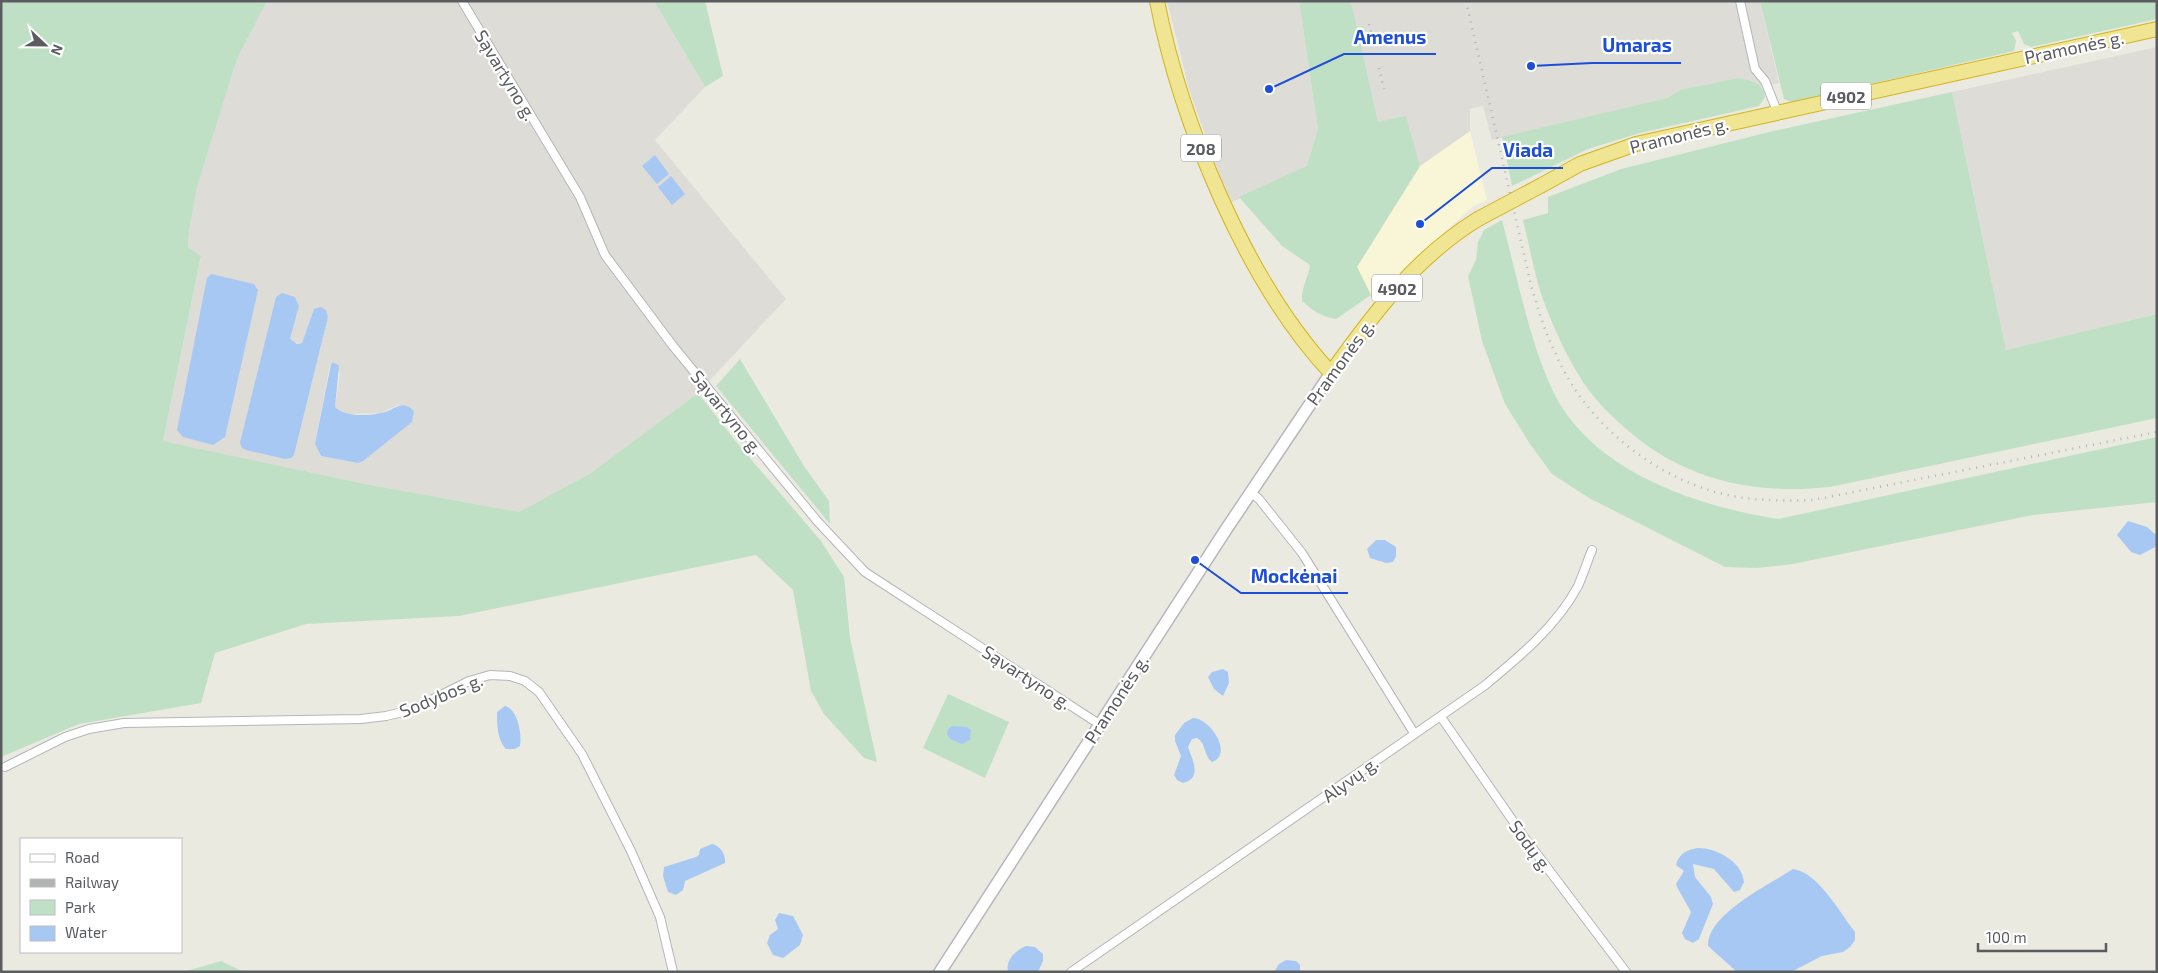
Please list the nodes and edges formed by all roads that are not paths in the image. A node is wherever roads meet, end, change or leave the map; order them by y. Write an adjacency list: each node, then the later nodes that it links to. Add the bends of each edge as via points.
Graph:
1 (462, 1): 10 (street, Sąvartyno g., via 580,197 605,255 673,346 818,522 865,572)
2 (1157, 1): 6 (highway, 208, via 1190,119 1233,222 1293,325)
3 (1740, 1): 5 (street, via 1755,69 1773,95)
4 (2157, 28): 5 (highway, Pramonės g. / 4902)
5 (1777, 111): 6 (highway, Pramonės g. / 4902, bridge, via 1636,144 1580,164 1478,219 1443,243 1413,271 1372,316)
6 (1332, 373): 7 (main road, Pramonės g. / 4902)
7 (1250, 492): 10 (main road, Pramonės g. / 4902); 11 (street, via 1302,553)
8 (1592, 550): 9 (street, Alyvų g., via 1566,605 1542,632 1484,686)
9 (1441, 717): 11 (street, Alyvų g.); 16 (street, Sodų g., via 1524,836)
10 (1099, 724): 14 (main road, Pramonės g. / 4902)
11 (1414, 733): 15 (street, Alyvų g., via 1324,799)
12 (5, 767): 13 (street, Sodybos g., via 65,737 90,729 124,724 386,716 411,710 470,681 490,675 510,676 525,681 539,692 582,754 660,917)
13 (673, 972)
14 (940, 972)
15 (1071, 972)
16 (1626, 972)

